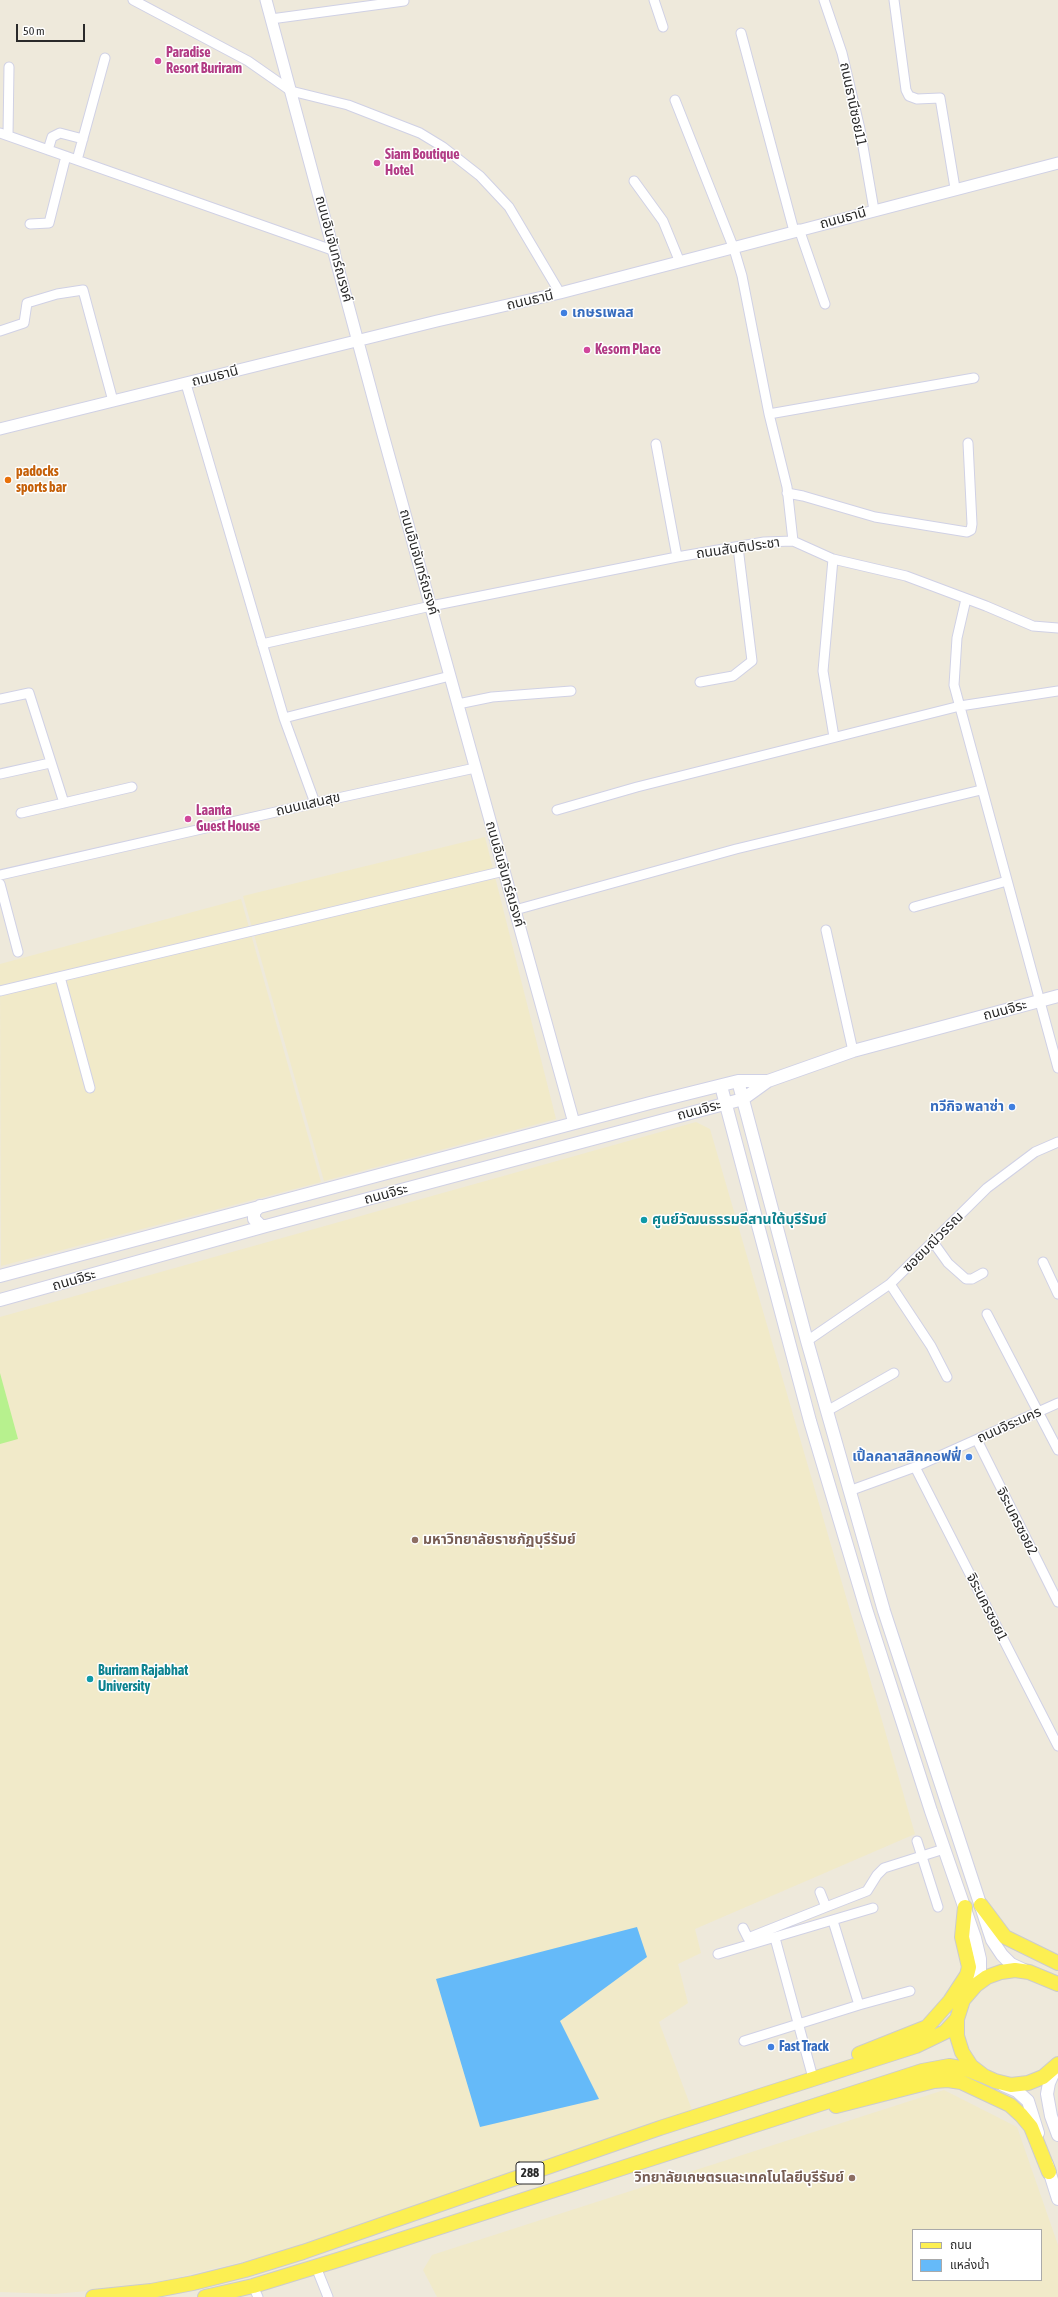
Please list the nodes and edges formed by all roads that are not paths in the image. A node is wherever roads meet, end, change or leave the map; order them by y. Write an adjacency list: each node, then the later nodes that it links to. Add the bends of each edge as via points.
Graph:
1 (133, 0): 12 (street, via 248,61)
2 (266, 0): 7 (street, ถนนอินจันทร์ณรงค์)
3 (654, 0): 8 (street)
4 (824, 0): 22 (street, ถนนธานีซอย11, via 842,53 860,130)
5 (894, 0): 21 (street, via 906,90 909,96 917,99 940,98)
6 (404, 1): 7 (street)
7 (271, 18): 12 (street, ถนนอินจันทร์ณรงค์)
8 (663, 27)
9 (741, 33): 24 (street)
10 (105, 58): 15 (street)
11 (9, 67): 14 (street)
12 (291, 91): 26 (street, ถนนอินจันทร์ณรงค์); 28 (street, via 348,105 420,133 458,158 480,176 509,207)
13 (675, 100): 25 (street)
14 (4, 134): 16 (street)
15 (83, 139): 16 (street, via 60,133 52,137); 18 (street)
16 (48, 150): 17 (street)
17 (66, 156): 18 (street); 23 (street, via 50,223)
18 (77, 160): 26 (street)
19 (1058, 163): 21 (street, ถนนธานี)
20 (634, 181): 27 (street, via 663,221)
21 (955, 188): 22 (street, ถนนธานี)
22 (874, 210): 24 (street, ถนนธานี)
23 (30, 224)
24 (797, 230): 25 (street, ถนนธานี); 29 (street)
25 (734, 249): 27 (street, ถนนธานี); 35 (street, via 742,276)
26 (335, 252): 31 (street, ถนนอินจันทร์ณรงค์)
27 (678, 260): 28 (street, ถนนธานี)
28 (560, 293): 31 (street, ถนนธานี)
29 (825, 304)
30 (0, 331): 34 (street, via 24,323 27,303 83,290)
31 (358, 341): 33 (street, ถนนธานี); 45 (street, ถนนอินจันทร์ณรงค์)
32 (974, 378): 35 (street)
33 (186, 384): 34 (street, ถนนธานี); 47 (street)
34 (113, 400): 36 (street, ถนนธานี)
35 (769, 414): 39 (street)
36 (0, 429)
37 (656, 444): 42 (street)
38 (968, 444): 39 (street, via 972,524 971,530 967,532 875,516)
39 (787, 493): 40 (street)
40 (793, 541): 41 (street, ถนนสันติประชา); 43 (street, ถนนสันติประชา)
41 (738, 547): 42 (street, ถนนสันติประชา); 49 (street, via 752,661 733,676)
42 (677, 558): 45 (street, ถนนสันติประชา)
43 (833, 559): 44 (street, ถนนสันติประชา, via 906,576); 56 (street, via 823,671)
44 (966, 599): 46 (street, ถนนสันติประชา, via 1033,626); 54 (street, via 957,638 954,686)
45 (431, 606): 47 (street, ถนนสันติประชา); 48 (street, ถนนอินจันทร์ณรงค์)
46 (1058, 628)
47 (262, 644): 55 (street)
48 (450, 676): 53 (street, ถนนอินจันทร์ณรงค์); 55 (street)
49 (700, 682)
50 (571, 691): 53 (street, via 492,696)
51 (1058, 691): 54 (street)
52 (0, 699): 57 (street, via 29,693)
53 (458, 704): 58 (street, ถนนอินจันทร์ณรงค์)
54 (960, 706): 56 (street); 61 (street)
55 (284, 718): 63 (street)
56 (834, 738): 64 (street, via 637,787)
57 (50, 762): 59 (street); 62 (street)
58 (476, 768): 63 (street, ถนนแสนสุข); 66 (street, ถนนอินจันทร์ณรงค์)
59 (0, 774)
60 (132, 787): 62 (street)
61 (981, 790): 68 (street); 71 (street, via 736,849)
62 (64, 803): 65 (street)
63 (315, 803): 67 (street, ถนนแสนสุข)
64 (557, 810)
65 (21, 812)
66 (504, 871): 71 (street, ถนนอินจันทร์ณรงค์); 74 (street)
67 (0, 875)
68 (1007, 881): 70 (street); 77 (street)
69 (0, 884): 73 (street)
70 (914, 907)
71 (515, 910): 86 (street, ถนนอินจันทร์ณรงค์)
72 (826, 930): 78 (street)
73 (18, 952)
74 (60, 977): 75 (street); 83 (street)
75 (0, 991)
76 (1058, 996): 77 (main road, ถนนจิระ)
77 (1039, 1001): 78 (main road, ถนนจิระ); 79 (street)
78 (853, 1050): 81 (main road, ถนนจิระ)
79 (1058, 1068)
80 (738, 1081): 81 (main road, ถนนจิระ); 82 (main road, ถนนจิระ); 84 (main road)
81 (768, 1081): 84 (main road, ถนนจิระ)
82 (721, 1086): 85 (main road); 86 (main road, ถนนจิระ)
83 (90, 1088)
84 (743, 1099): 85 (main road, ถนนจิระ); 100 (main road)
85 (725, 1103): 90 (main road, ถนนจิระ); 113 (main road, via 810,1421 868,1616)
86 (574, 1123): 88 (main road, ถนนจิระ)
87 (1058, 1142): 92 (street, ซอยมณีวรรณ, via 1035,1152 987,1188)
88 (260, 1206): 89 (main road, ถนนจิระ); 90 (main road, via 254,1212 254,1219 260,1226)
89 (238, 1212): 91 (main road, via 246,1214 250,1221 249,1228); 95 (main road, ถนนจิระ)
90 (266, 1226): 91 (main road, ถนนจิระ)
91 (244, 1232): 98 (main road, ถนนจิระ)
92 (933, 1242): 94 (street, via 948,1263 966,1279); 96 (street, ซอยมณีวรรณ)
93 (1043, 1262): 97 (street)
94 (983, 1273)
95 (0, 1276)
96 (890, 1284): 100 (street, ซอยมณีวรรณ); 102 (street, via 931,1346)
97 (1058, 1294)
98 (0, 1300)
99 (987, 1314): 105 (street)
100 (807, 1341): 104 (main road)
101 (894, 1373): 104 (street)
102 (947, 1377)
103 (1058, 1403): 105 (street, ถนนจิระนคร)
104 (827, 1411): 109 (main road)
105 (1038, 1413): 106 (street, ถนนจิระนคร); 107 (street)
106 (976, 1440): 108 (street, ถนนจิระนคร); 110 (street, จิระนครซอย2)
107 (1058, 1450)
108 (915, 1467): 109 (street, ถนนจิระนคร); 111 (street, จิระนครซอย1)
109 (849, 1491): 116 (main road, via 884,1611)
110 (1058, 1602)
111 (1058, 1746)
112 (917, 1841): 114 (street)
113 (944, 1848): 114 (street); 118 (main road)
114 (922, 1856): 117 (street); 119 (street, via 884,1868 867,1891)
115 (820, 1892): 119 (street)
116 (981, 1905): 125 (main road, via 1005,1937); 126 (main road, via 992,1940 1002,1955 1011,1964)
117 (938, 1906)
118 (965, 1907): 129 (main road, via 980,1959); 137 (main road, via 962,1937 969,1967 967,1975 950,2001 927,2028 834,2063)
119 (826, 1908): 122 (street, via 748,1938)
120 (873, 1908): 121 (street)
121 (833, 1921): 123 (street); 132 (street)
122 (743, 1928)
123 (776, 1938): 124 (street); 134 (street)
124 (718, 1954)
125 (1058, 1963)
126 (1029, 1972): 127 (main road); 129 (main road, via 1001,1972 987,1977)
127 (1043, 1978): 128 (main road); 131 (main road)
128 (1058, 1984)
129 (976, 1985): 133 (main road, via 963,2000)
130 (910, 1991): 132 (street)
131 (1058, 1991)
132 (859, 2005): 134 (street)
133 (957, 2019): 137 (main road, 288, via 945,2032 916,2046); 138 (main road, via 957,2036 962,2052 971,2066)
134 (798, 2023): 135 (street); 137 (street)
135 (744, 2041)
136 (1057, 2065): 138 (main road, via 1043,2077 1028,2083 1011,2085); 140 (main road, via 1047,2094)
137 (815, 2077): 145 (main road, 288, via 245,2270 151,2291)
138 (990, 2079): 139 (main road, 288, via 966,2069 953,2067 922,2071); 141 (main road, via 1017,2091 1028,2101)
139 (791, 2112): 141 (main road, via 845,2105 934,2082 962,2082 1010,2105 1021,2115 1031,2127); 143 (main road, 288)
140 (1058, 2135)
141 (1049, 2172): 142 (main road)
142 (1058, 2199)
143 (316, 2267): 144 (main road, 288); 147 (street)
144 (256, 2291): 146 (main road, 288)
145 (93, 2297)
146 (205, 2297)
147 (328, 2297)

